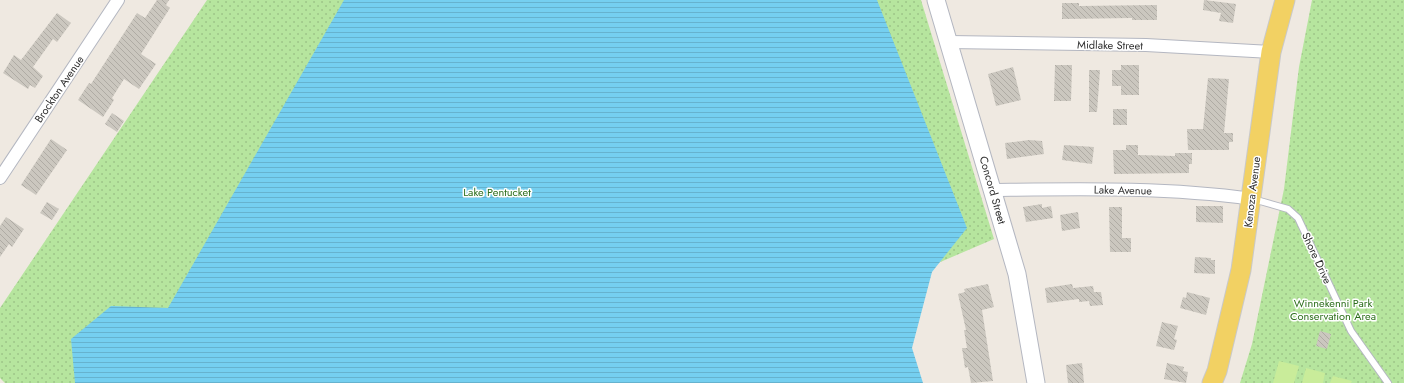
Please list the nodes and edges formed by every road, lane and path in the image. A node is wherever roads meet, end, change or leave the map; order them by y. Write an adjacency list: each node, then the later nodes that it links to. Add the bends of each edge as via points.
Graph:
1 (118, 0): 6 (street, Brockton Avenue)
2 (936, 0): 4 (main road, Concord Street)
3 (1285, 0): 5 (main road, Kenoza Avenue)
4 (949, 42): 5 (street, Midlake Street, via 1146,46); 7 (main road, Concord Street)
5 (1271, 52): 8 (main road, Kenoza Avenue)
6 (0, 178)
7 (993, 190): 8 (street, Lake Avenue, via 1142,190 1212,193); 9 (main road, Concord Street, via 1017,274)
8 (1252, 199): 10 (main road, Kenoza Avenue, via 1241,270); 11 (lane, Shore Drive, via 1288,208 1298,218 1351,330)
9 (1036, 383)
10 (1212, 383)
11 (1388, 383)

